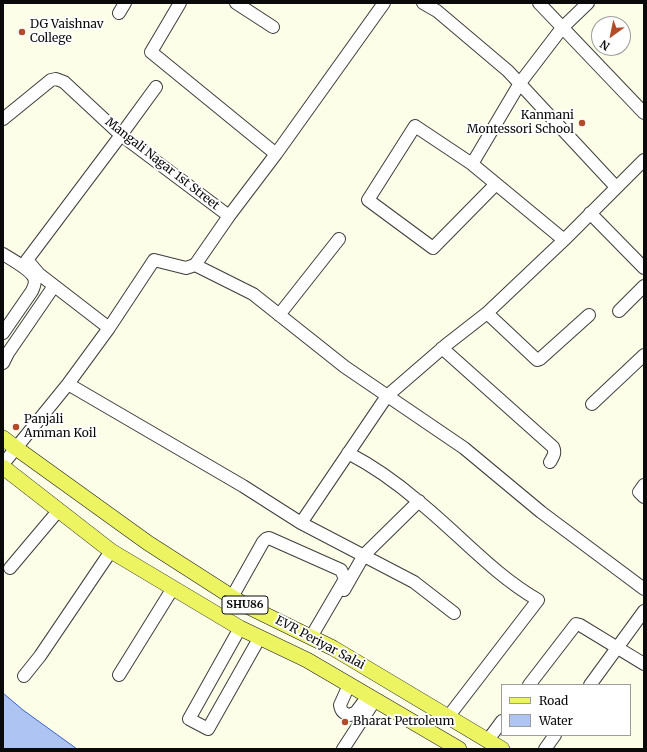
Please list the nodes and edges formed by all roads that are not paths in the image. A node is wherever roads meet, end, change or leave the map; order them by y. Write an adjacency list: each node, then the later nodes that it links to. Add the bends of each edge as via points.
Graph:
1 (180, 3): 14 (street, via 151,50 152,54)
2 (236, 3): 7 (street)
3 (384, 3): 14 (street)
4 (423, 3): 9 (street, via 449,21)
5 (539, 3): 8 (street)
6 (588, 3): 8 (street)
7 (273, 27)
8 (562, 28): 9 (street); 11 (street)
9 (520, 83): 16 (street); 18 (street)
10 (156, 87): 13 (street)
11 (644, 112)
12 (3, 119): 13 (street, Mangali Nagar 1st Street, via 51,80 56,79 64,82)
13 (121, 135): 20 (street, Mangali Nagar 1st Street); 26 (street, via 27,260)
14 (276, 154): 20 (street)
15 (644, 160): 18 (street)
16 (472, 164): 17 (street); 17 (street, via 415,126 368,200 433,248)
17 (496, 184): 22 (street)
18 (616, 187): 19 (street)
19 (590, 213): 22 (street); 25 (street)
20 (229, 216): 24 (street)
21 (339, 239): 30 (street)
22 (564, 240): 29 (street)
23 (3, 254): 33 (street, via 28,270 35,284)
24 (195, 265): 30 (street, via 252,294); 32 (street, via 186,268 154,260)
25 (644, 268)
26 (54, 286): 32 (street); 36 (street)
27 (644, 286): 28 (street)
28 (619, 311)
29 (487, 313): 31 (street, via 537,360); 34 (street)
30 (279, 315): 38 (street)
31 (589, 315)
32 (109, 328): 37 (street)
33 (3, 333)
34 (442, 348): 38 (street); 43 (street, via 554,450)
35 (644, 355): 39 (street)
36 (3, 363)
37 (68, 384): 41 (street); 50 (street, via 243,486)
38 (387, 396): 42 (street); 55 (street, via 464,448 541,512)
39 (592, 404)
40 (3, 438): 41 (main road, EVR Periyar Salai / SHU86)
41 (16, 448): 44 (street); 56 (main road, EVR Periyar Salai / SHU86, via 148,543)
42 (348, 453): 48 (street, via 365,462); 50 (street)
43 (550, 462)
44 (3, 464)
45 (3, 467): 49 (main road, EVR Periyar Salai / SHU86)
46 (644, 486): 47 (street, via 639,492)
47 (644, 497)
48 (419, 501): 52 (street); 70 (street, via 472,551 521,590 538,600)
49 (58, 511): 51 (main road, EVR Periyar Salai / SHU86); 53 (street)
50 (301, 523): 52 (street)
51 (110, 551): 54 (main road, EVR Periyar Salai / SHU86); 65 (street)
52 (364, 555): 58 (street, via 414,582); 61 (street)
53 (10, 568)
54 (173, 588): 59 (main road, EVR Periyar Salai / SHU86); 64 (street)
55 (644, 589)
56 (232, 596): 61 (main road, EVR Periyar Salai / SHU86, via 243,604); 61 (street, via 263,542 269,538 341,570 345,579)
57 (644, 611): 62 (street)
58 (454, 613)
59 (240, 628): 60 (main road, EVR Periyar Salai / SHU86); 60 (street, via 189,719 208,729)
60 (260, 637): 68 (main road, EVR Periyar Salai / SHU86, via 307,660)
61 (314, 638): 70 (main road, EVR Periyar Salai / SHU86)
62 (617, 647): 63 (street); 66 (street, via 576,624); 67 (street)
63 (644, 664)
64 (119, 675)
65 (24, 676)
66 (530, 684)
67 (591, 684)
68 (349, 685): 69 (main road, EVR Periyar Salai / SHU86); 69 (street, via 340,706 344,713 350,715 356,712)
69 (372, 698): 74 (street); 75 (main road, EVR Periyar Salai / SHU86)
70 (448, 717): 73 (main road, EVR Periyar Salai / SHU86)
71 (501, 723): 73 (street)
72 (554, 736): 77 (street)
73 (488, 740): 76 (main road, EVR Periyar Salai / SHU86)
74 (344, 749)
75 (459, 749)
76 (502, 749)
77 (545, 749)

